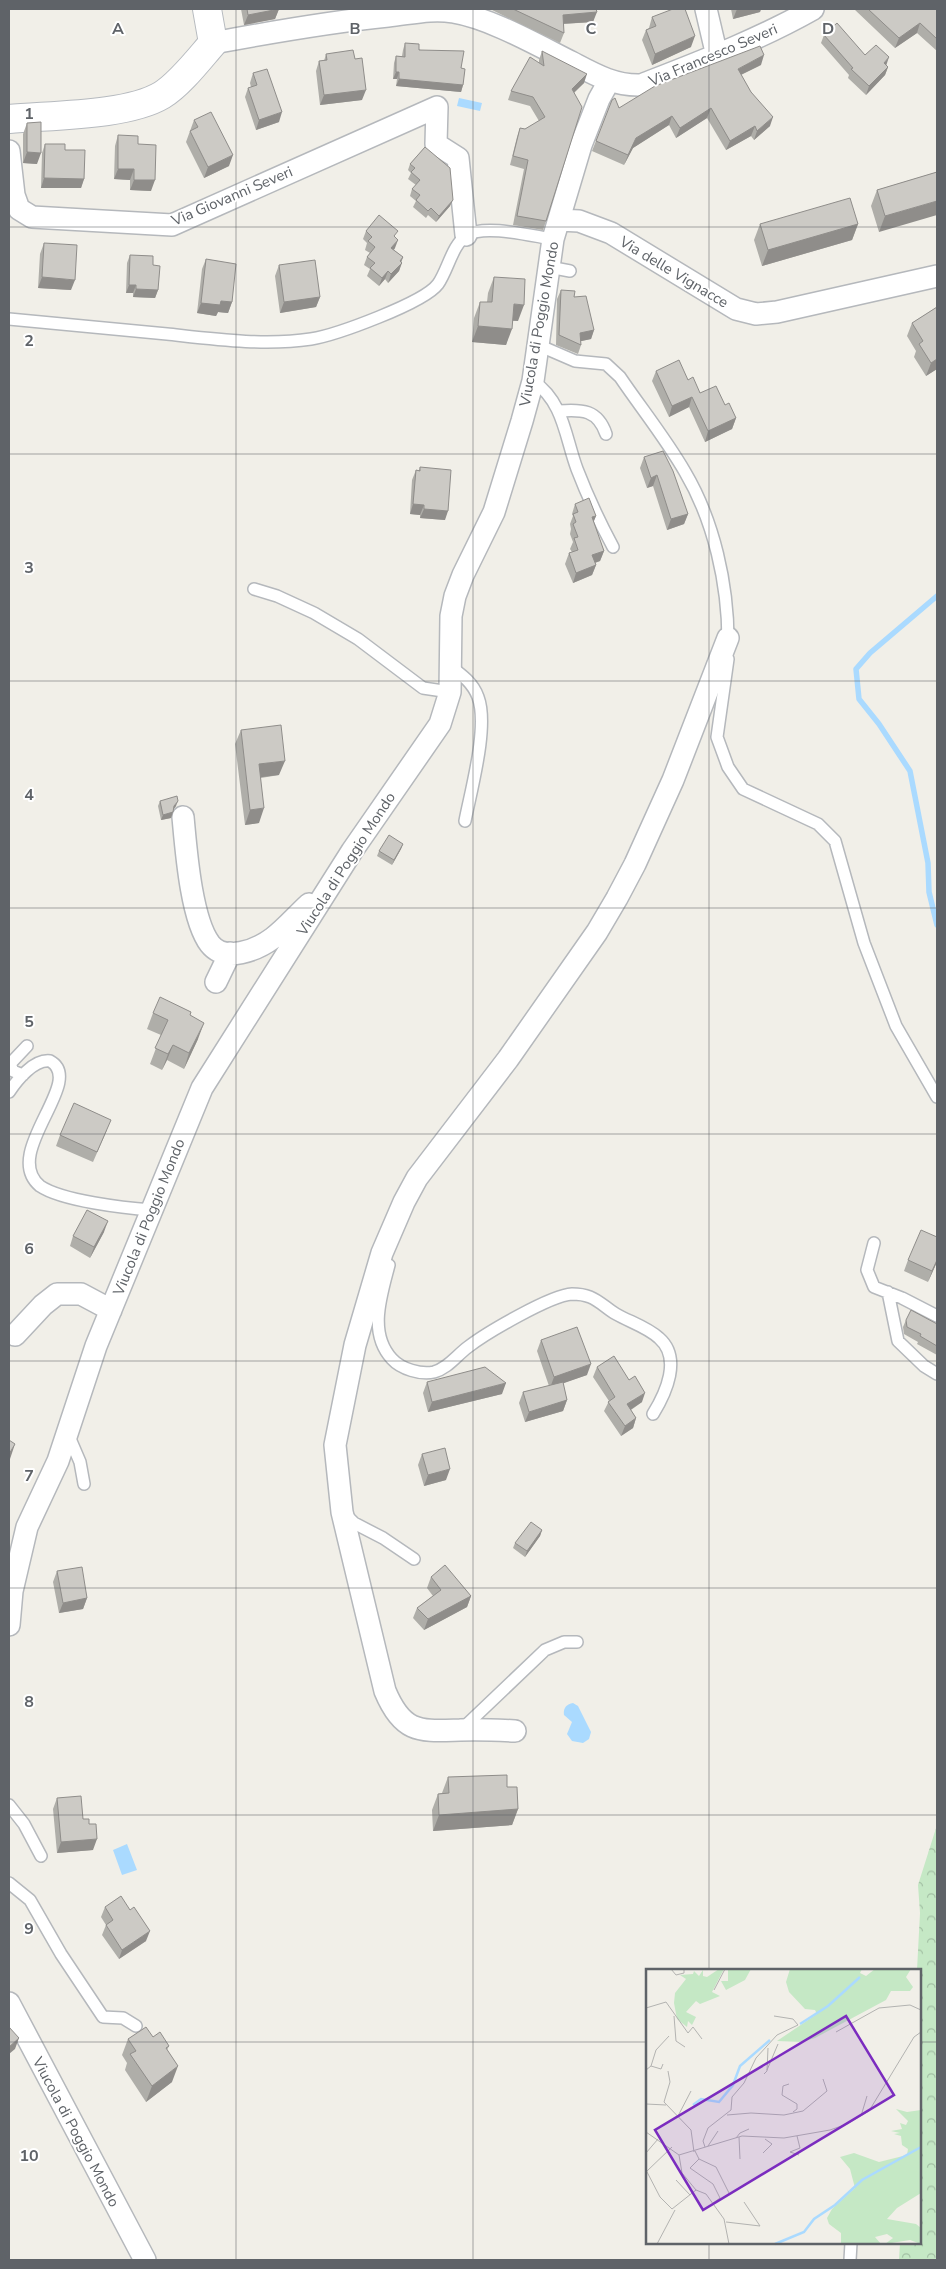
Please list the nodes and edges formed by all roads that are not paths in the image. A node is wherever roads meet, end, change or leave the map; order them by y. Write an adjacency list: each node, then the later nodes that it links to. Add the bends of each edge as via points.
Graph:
1 (207, 9): 4 (street)
2 (706, 9): 5 (street)
3 (813, 9): 5 (street, Via Francesco Severi)
4 (213, 43): 6 (street, via 317,23 452,12 526,40); 7 (street, via 164,94 148,102 125,109)
5 (717, 56): 6 (street, Via Francesco Severi, via 641,85)
6 (609, 82): 9 (street, Viucola di Poggio Mondo, via 581,145)
7 (9, 119)
8 (9, 151): 10 (street, Via Giovanni Severi, via 14,195 19,209 32,216 172,225 437,107 436,144 458,158)
9 (556, 230): 10 (lane, via 481,230); 11 (street, Viucola di Poggio Mondo); 13 (street, Via delle Vignacce, via 579,221 611,233 736,309 756,314 778,312)
10 (466, 236): 14 (lane, via 436,286 406,305 349,329 310,339 207,338)
11 (549, 267): 12 (lane); 15 (street, Viucola di Poggio Mondo)
12 (570, 271)
13 (937, 276)
14 (9, 318)
15 (538, 345): 16 (street, Viucola di Poggio Mondo); 21 (lane, via 575,362 606,364 620,377 686,472 714,536 728,618)
16 (533, 380): 17 (lane); 22 (street, Viucola di Poggio Mondo, via 494,512 455,596 451,616)
17 (559, 411): 18 (lane, via 582,409 590,412 598,418); 19 (lane, via 581,479)
18 (606, 434)
19 (612, 547)
20 (254, 589): 23 (lane, via 314,613 358,639 423,688)
21 (728, 638): 32 (lane, via 716,737 728,766 743,789 818,824 835,841 864,943 896,1026); 33 (street, via 669,788 612,907 514,1052)
22 (450, 666): 23 (street, Viucola di Poggio Mondo); 25 (lane, via 468,680 479,698 482,726)
23 (450, 692): 26 (street, Viucola di Poggio Mondo, via 440,724)
24 (183, 817): 27 (street, via 188,868 200,922 210,945 223,953)
25 (465, 821)
26 (343, 865): 27 (street, via 272,938 248,951); 34 (street, Viucola di Poggio Mondo, via 202,1088)
27 (230, 953): 28 (street)
28 (216, 982)
29 (26, 1046): 30 (lane, via 10,1064 14,1071)
30 (24, 1075): 31 (lane); 34 (lane, via 45,1060 55,1063 60,1075 27,1156 25,1167 35,1182 46,1190 92,1203)
31 (9, 1092)
32 (937, 1097)
33 (417, 1178): 41 (lane, via 394,1247 378,1312 381,1342 393,1361 410,1369 433,1372 449,1364 468,1347 553,1299 582,1295 636,1323 659,1337 665,1345 671,1363 670,1372); 44 (street, via 382,1253 354,1353 335,1445)
34 (152, 1210): 37 (street, Viucola di Poggio Mondo)
35 (874, 1243): 36 (lane, via 867,1270 874,1287)
36 (888, 1292): 38 (lane); 40 (lane, via 898,1341)
37 (111, 1310): 39 (street, via 81,1294 57,1294); 42 (street, Viucola di Poggio Mondo)
38 (937, 1316)
39 (15, 1335)
40 (937, 1374)
41 (654, 1414)
42 (67, 1433): 43 (lane, via 80,1462); 46 (street, Viucola di Poggio Mondo, via 58,1461 27,1527 12,1591)
43 (84, 1484)
44 (342, 1512): 45 (lane, via 354,1523); 48 (street, via 390,1702 404,1720 421,1731)
45 (414, 1559)
46 (9, 1625)
47 (577, 1642): 48 (lane, via 564,1642 546,1650)
48 (461, 1730): 49 (street)
49 (515, 1731)
50 (9, 1806): 51 (lane, via 24,1824)
51 (41, 1856)
52 (9, 1883): 54 (lane, via 30,1900 103,2017 123,2018)
53 (9, 2003): 56 (street, Viucola di Poggio Mondo)
54 (136, 2026)
55 (851, 2244): 57 (lane)
56 (145, 2260)
57 (850, 2260)

